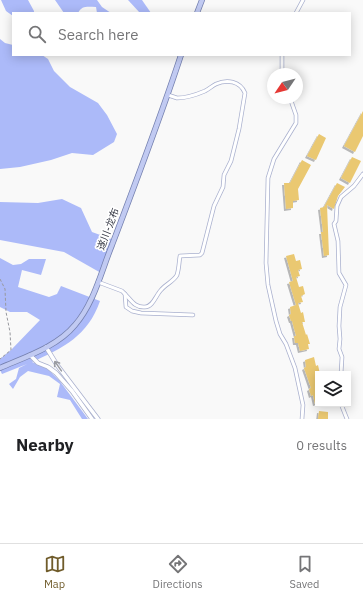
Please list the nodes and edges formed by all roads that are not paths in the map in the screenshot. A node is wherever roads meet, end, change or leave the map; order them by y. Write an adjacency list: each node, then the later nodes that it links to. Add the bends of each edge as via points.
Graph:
1 (202, 0): 3 (main road)
2 (302, 0): 4 (street)
3 (197, 12)
4 (296, 12)
5 (181, 56): 8 (main road, 遂川-龙布)
6 (282, 56): 7 (street)
7 (282, 68)
8 (168, 95): 11 (main road, 遂川-龙布); 12 (street, via 184,97 228,81 235,82 245,93 231,161 214,206 202,253 180,256 177,274 152,304 145,307 134,305)
9 (292, 104): 21 (street, via 296,123 274,159 268,178 266,263 276,321 295,368 303,405)
10 (363, 174): 17 (street, via 354,186 340,197 334,224 339,273 346,285 338,326)
11 (98, 282): 12 (street); 14 (main road, 遂川-龙布, via 75,326)
12 (125, 294): 13 (street, via 126,307 132,311)
13 (193, 315)
14 (46, 347): 15 (main road, 遂川-龙布); 20 (street, one-way to 14, via 56,365)
15 (30, 355): 16 (main road, 遂川-龙布); 19 (street, via 38,363 56,373)
16 (0, 368)
17 (341, 371)
18 (342, 407): 22 (street)
19 (92, 419)
20 (98, 419)
21 (302, 419)
22 (347, 419)

